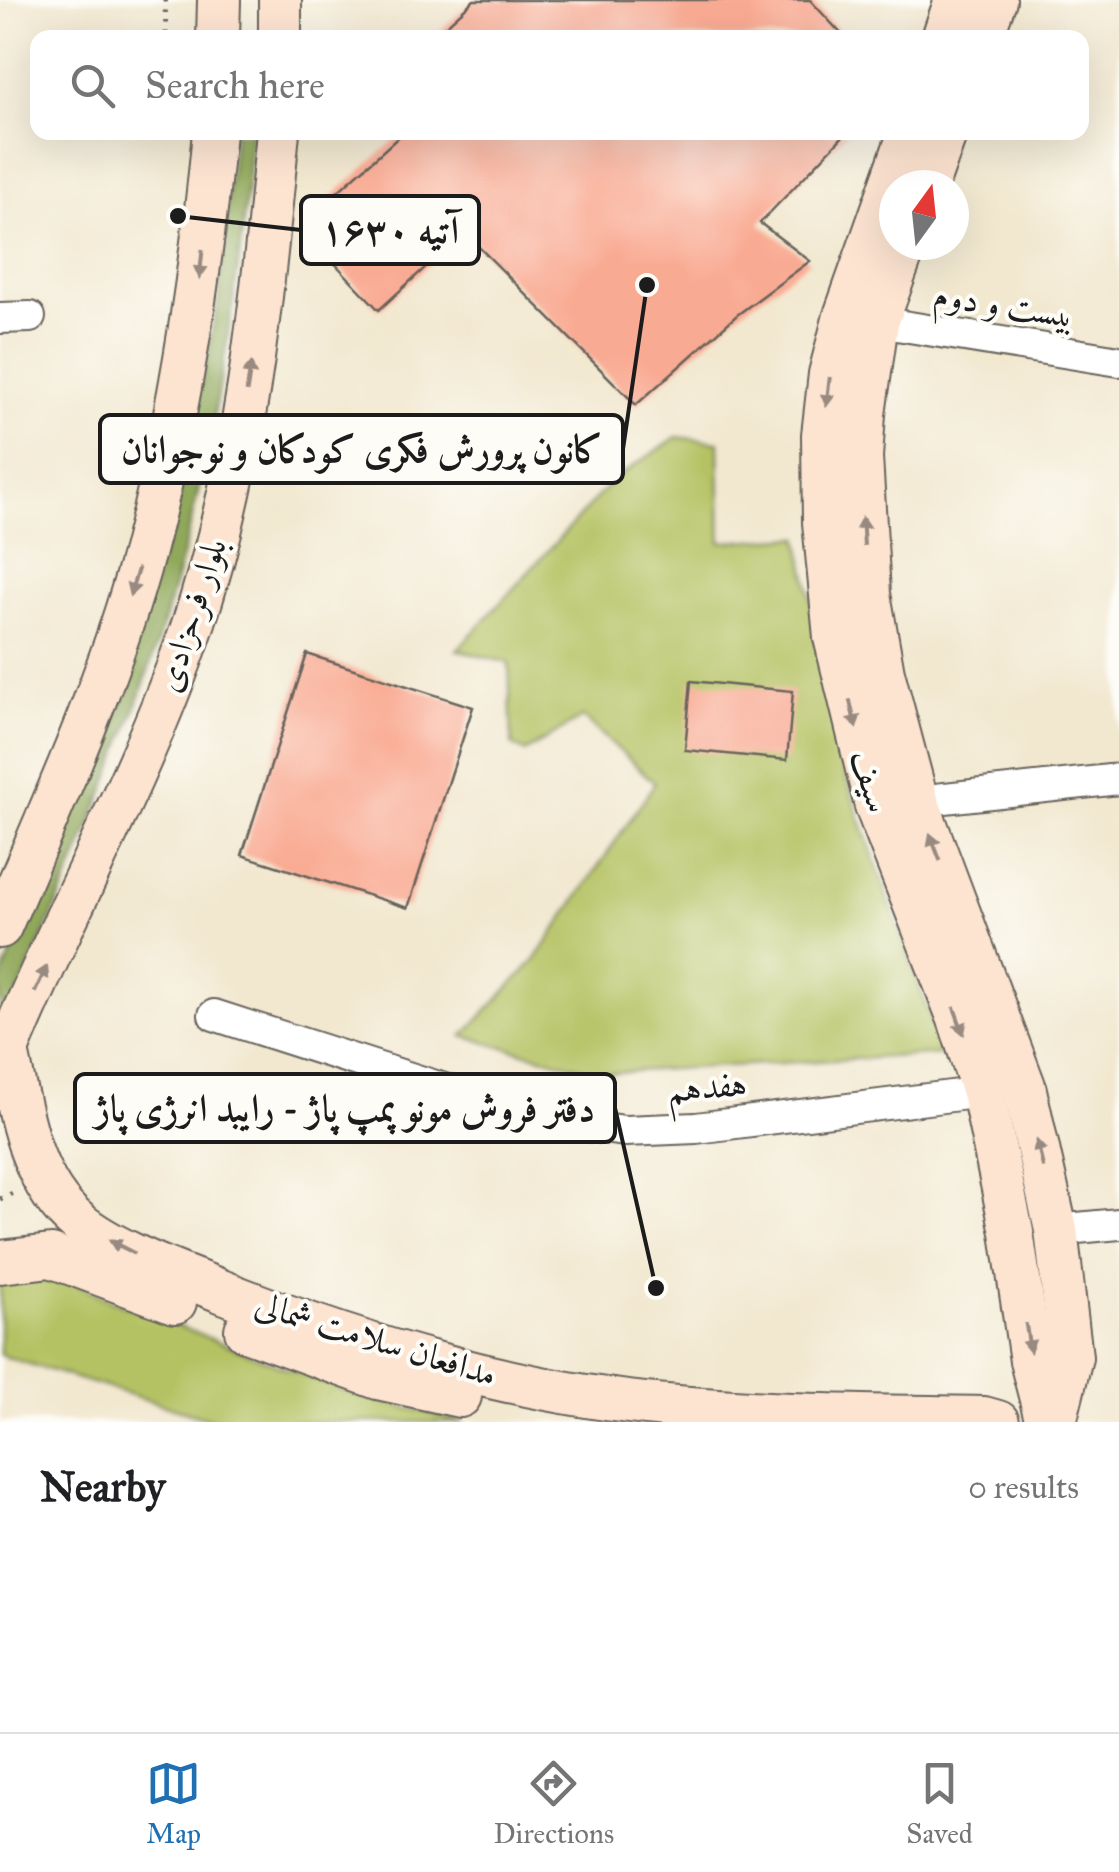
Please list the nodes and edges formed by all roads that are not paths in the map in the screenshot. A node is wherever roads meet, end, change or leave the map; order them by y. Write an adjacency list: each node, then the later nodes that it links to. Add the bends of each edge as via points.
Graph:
1 (218, 0): 5 (street)
2 (280, 0): 6 (street)
3 (956, 0): 7 (street)
4 (995, 0): 8 (street)
5 (218, 30)
6 (280, 30)
7 (946, 30)
8 (985, 30)
9 (213, 140): 19 (street, بلوار فرحزادی, one-way to 19, via 186,358 143,554 74,758)
10 (277, 140): 21 (street, بلوار فرحزادی, one-way to 10, via 134,780 192,628 233,476)
11 (908, 140): 15 (street, سیف)
12 (943, 140): 13 (street)
13 (932, 170)
14 (896, 260): 15 (street, سیف)
15 (861, 319): 16 (street, بیست و دوم); 18 (street, سیف, via 830,374 824,522 835,637)
16 (1119, 362)
17 (1119, 778): 18 (street)
18 (896, 804): 22 (street, سیف, via 959,1019)
19 (0, 927)
20 (214, 1015): 22 (street, هفدهم, via 541,1120 625,1131)
21 (3, 1059): 28 (street, مدافعان سلامت شمالی, one-way to 21, via 740,1412 577,1394 438,1364 260,1306 163,1267 78,1222 43,1180)
22 (1004, 1089): 24 (street, سیف, one-way to 22); 25 (street, سیف)
23 (1119, 1224): 24 (street)
24 (1056, 1230): 25 (street); 30 (street, سیف, via 1071,1358)
25 (1012, 1232): 29 (street, سیف, one-way to 29)
26 (0, 1262): 27 (street, مدافعان سلامت شمالی, via 51,1256 378,1378)
27 (588, 1422)
28 (998, 1422)
29 (1047, 1422)
30 (1055, 1422)

